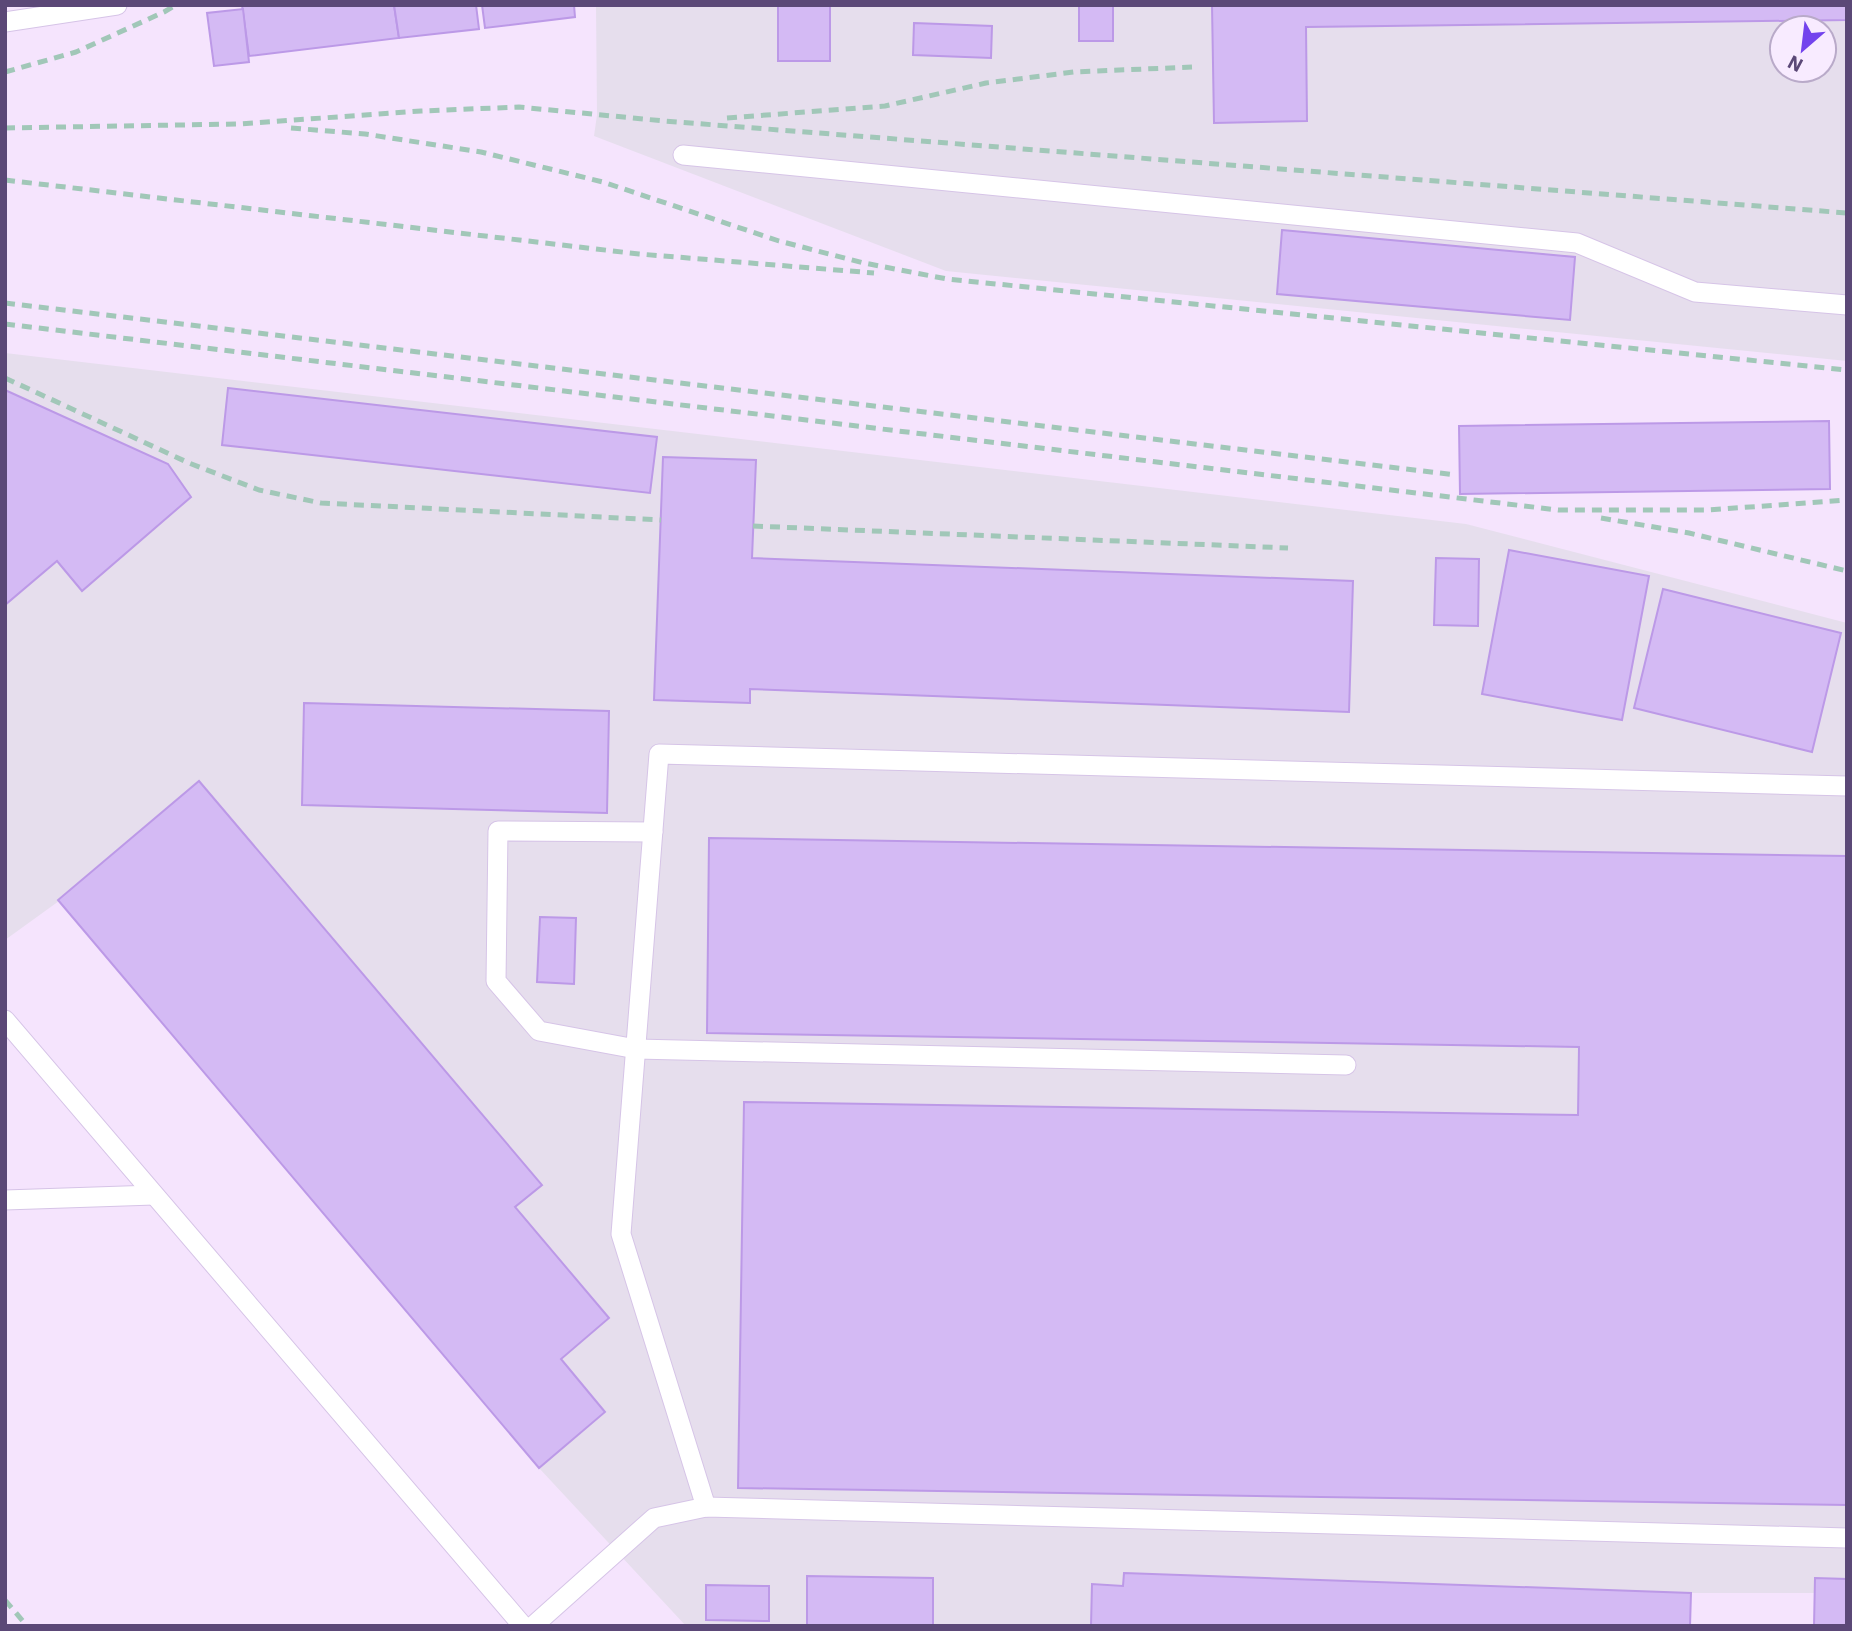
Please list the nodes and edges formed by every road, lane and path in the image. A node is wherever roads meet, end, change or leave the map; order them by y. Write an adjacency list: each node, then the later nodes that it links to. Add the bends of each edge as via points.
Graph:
1 (117, 5): 2 (lane)
2 (5, 22)
3 (683, 155): 4 (lane, via 1577,243 1695,292)
4 (1847, 305)
5 (1847, 786): 6 (lane, via 659,754)
6 (653, 832): 8 (lane); 8 (lane, via 498,831 496,981 539,1031)
7 (5, 1020): 10 (lane)
8 (636, 1049): 9 (lane); 12 (lane, via 621,1234)
9 (1346, 1065)
10 (155, 1195): 11 (lane); 14 (lane)
11 (5, 1200)
12 (706, 1507): 13 (lane); 15 (lane, via 654,1518)
13 (1847, 1538)
14 (523, 1626)
15 (533, 1626)

